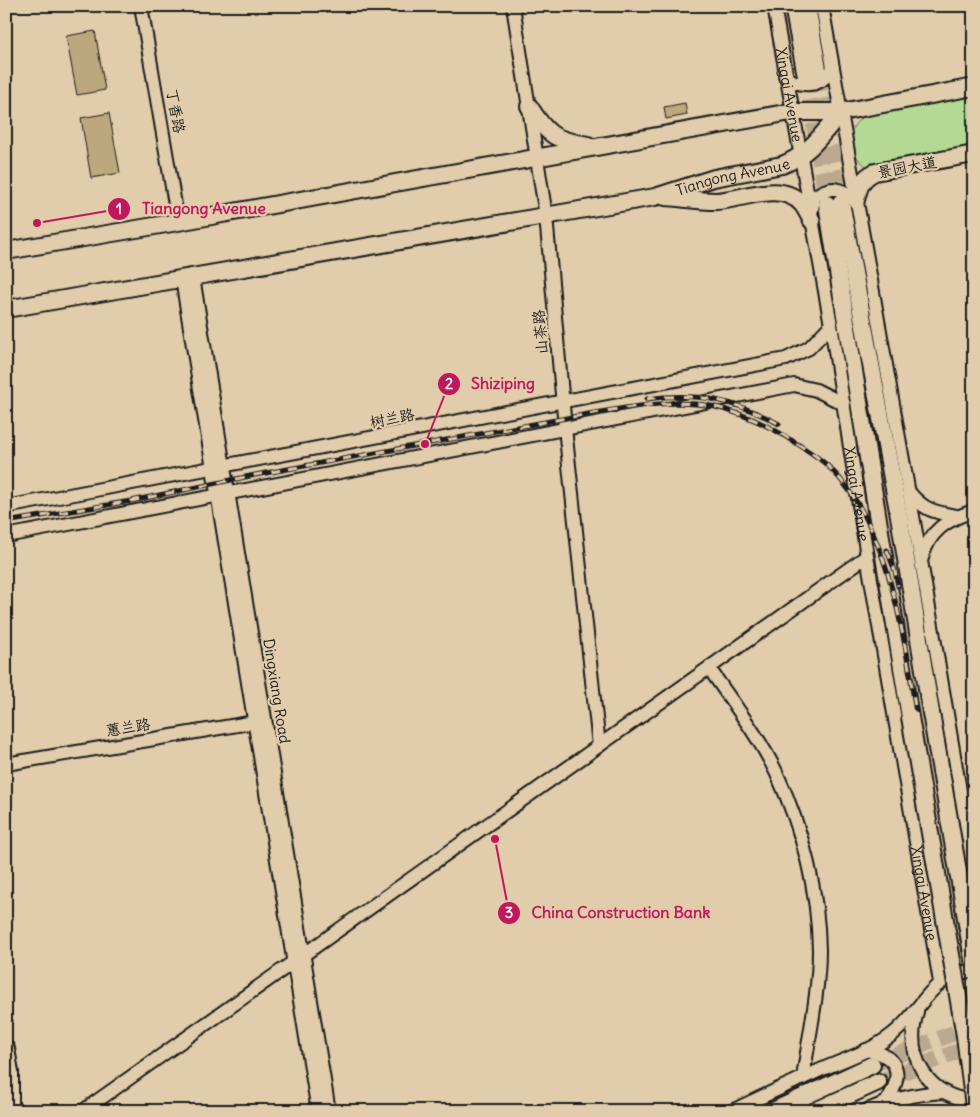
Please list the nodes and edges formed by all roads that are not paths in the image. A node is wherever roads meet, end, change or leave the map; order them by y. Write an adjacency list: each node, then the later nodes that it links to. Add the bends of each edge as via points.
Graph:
1 (142, 6): 21 (street, 丁香路)
2 (513, 6): 10 (street, 山茶路)
3 (774, 6): 8 (street, Xingai Avenue)
4 (793, 6): 7 (main road, Xingai Avenue)
5 (807, 6): 7 (main road, Xingai Avenue)
6 (822, 6): 7 (street, Xingai Avenue)
7 (819, 72): 8 (street, via 826,76 817,83 803,85); 12 (street, Xingai Avenue)
8 (785, 76): 11 (street, Xingai Avenue)
9 (974, 87): 12 (main road)
10 (529, 106): 13 (main road, via 539,123 550,133 569,142); 16 (street, 山茶路)
11 (792, 112): 12 (main road); 13 (main road); 15 (street, Xingai Avenue)
12 (841, 112): 15 (main road, Tiangong Avenue); 18 (street, Xingai Avenue)
13 (603, 146): 16 (main road)
14 (974, 154): 18 (main road, 景园大道, via 868,175)
15 (800, 157): 17 (main road, Tiangong Avenue, via 782,165 714,178); 20 (street, Xingai Avenue)
16 (537, 158): 19 (street, 山茶路); 21 (main road)
17 (655, 197): 19 (main road, Tiangong Avenue); 20 (main road, via 717,201 780,193 798,200)
18 (841, 202): 20 (street, via 846,191 823,191 814,197); 30 (street, Xingai Avenue); 46 (main road, Xingai Avenue, bridge, via 899,516); 56 (main road, Xingai Avenue, bridge, via 910,717 964,1036)
19 (546, 216): 23 (main road, Tiangong Avenue); 26 (street, 山茶路)
20 (812, 221): 25 (street, Xingai Avenue)
21 (178, 222): 22 (main road)
22 (6, 251)
23 (187, 278): 24 (main road, Tiangong Avenue); 29 (street, Dingxiang Road)
24 (6, 309)
25 (831, 326): 26 (street, 树兰路, via 809,348 786,359); 27 (street, Xingai Avenue)
26 (563, 402): 28 (street, 山茶路); 29 (street, 树兰路)
27 (844, 404): 28 (street, via 816,390 794,384); 36 (street, Xingai Avenue)
28 (565, 428): 31 (street); 40 (street, 山茶路)
29 (218, 468): 31 (street, Dingxiang Road); 32 (street, 树兰路)
30 (909, 491): 34 (street, via 926,509); 37 (street, Xingai Avenue)
31 (223, 494): 35 (street); 39 (street, Dingxiang Road); 45 (street, Dingxiang Road)
32 (6, 507)
33 (974, 511): 34 (street)
34 (956, 516): 37 (street, via 931,536)
35 (6, 536)
36 (867, 556): 38 (street); 43 (street, Xingai Avenue)
37 (921, 561): 42 (street, Xingai Avenue)
38 (709, 668): 40 (street); 52 (street, via 751,729 776,773 806,851 814,892 819,951)
39 (254, 722): 41 (street, 蕙兰路); 45 (street, Dingxiang Road)
40 (599, 746): 45 (street)
41 (6, 764)
42 (974, 873)
43 (928, 914): 44 (street, via 939,927 951,932 966,929); 48 (street, Xingai Avenue)
44 (974, 921)
45 (299, 958): 60 (street); 61 (street, Dingxiang Road); 62 (street, Dingxiang Road)
46 (974, 965)
47 (974, 970): 48 (street, via 955,974)
48 (940, 982): 49 (street)
49 (918, 1009): 51 (street); 54 (street, via 913,1026 918,1064)
50 (6, 1049): 59 (main road, via 10,1072)
51 (869, 1058): 52 (street); 57 (street, via 880,1052 892,1060 897,1073 896,1088); 64 (main road)
52 (803, 1078): 63 (street)
53 (878, 1082): 65 (main road)
54 (943, 1092): 56 (street); 57 (street, via 912,1095)
55 (974, 1101): 56 (street)
56 (965, 1105)
57 (889, 1106): 58 (street)
58 (866, 1110)
59 (10, 1111)
60 (83, 1111)
61 (318, 1111)
62 (329, 1111)
63 (732, 1111)
64 (773, 1111)
65 (815, 1111)

